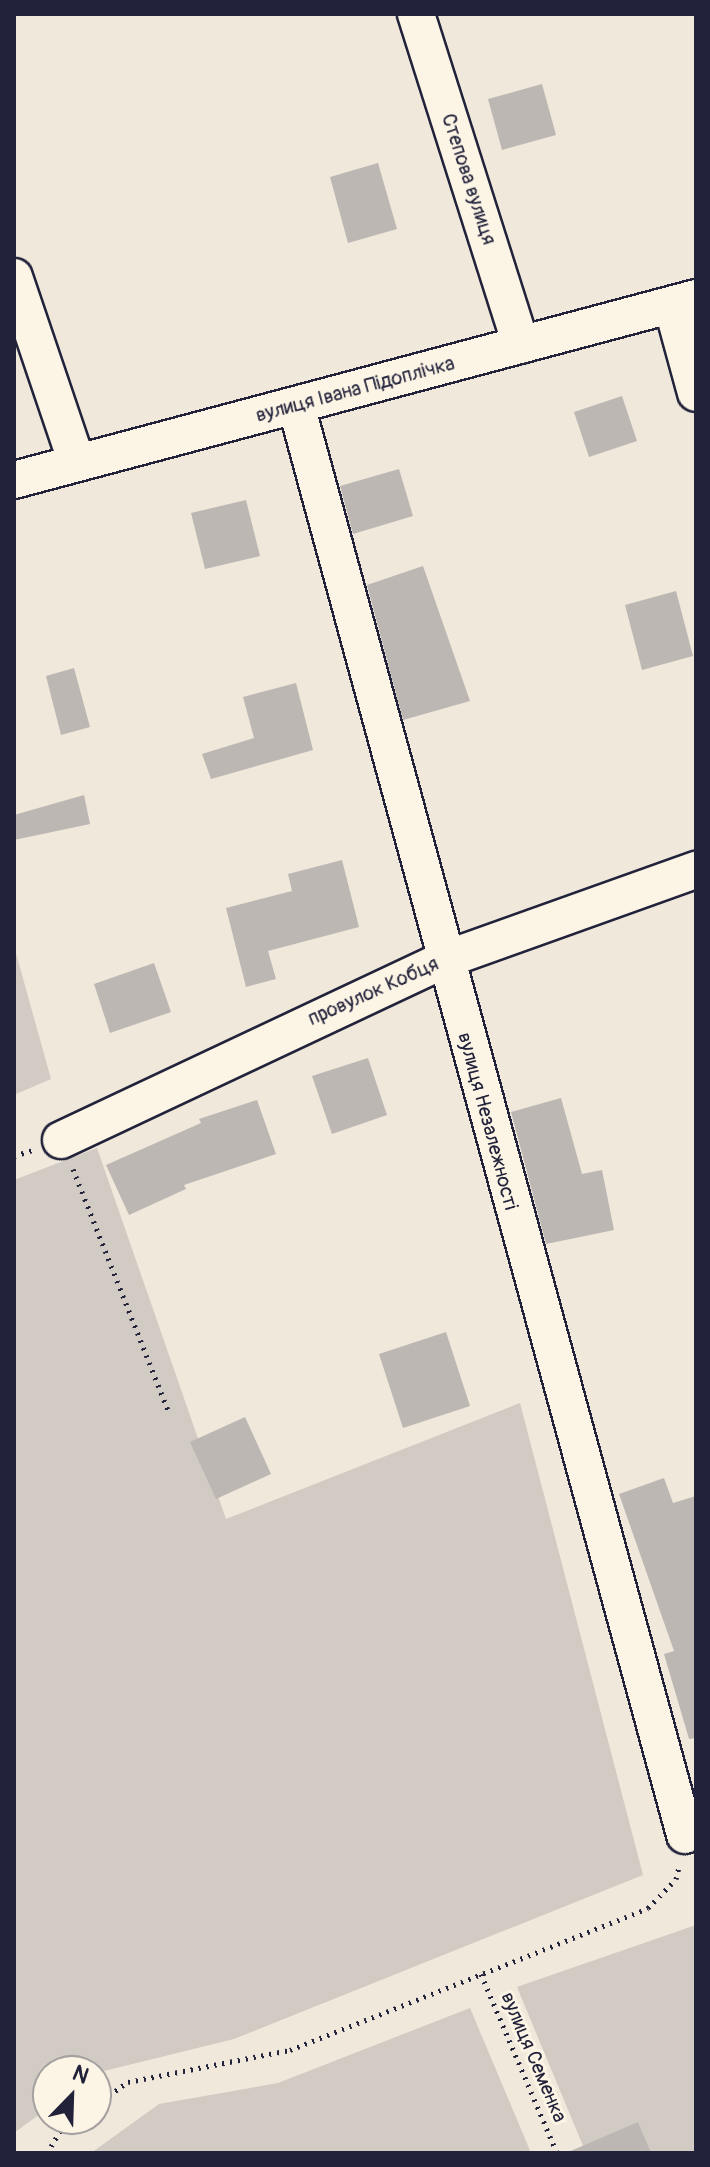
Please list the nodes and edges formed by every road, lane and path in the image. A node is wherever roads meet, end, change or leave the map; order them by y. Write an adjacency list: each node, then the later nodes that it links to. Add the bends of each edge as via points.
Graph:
1 (416, 14): 4 (street, Степова вулиця)
2 (14, 277): 7 (street)
3 (684, 302): 4 (street, вулиця Івана Підоплічка); 5 (street)
4 (521, 345): 6 (street, вулиця Івана Підоплічка)
5 (696, 393)
6 (296, 405): 7 (street, вулиця Івана Підоплічка); 10 (street, вулиця Незалежності)
7 (77, 463): 8 (street, вулиця Івана Підоплічка)
8 (14, 480)
9 (696, 870): 10 (street, провулок Кобця)
10 (444, 960): 11 (street, провулок Кобця); 13 (street, вулиця Незалежності)
11 (61, 1140): 12 (path)
12 (168, 1410)
13 (685, 1835): 14 (path, via 676,1879 648,1908)
14 (481, 1974): 15 (path, via 290,2050 128,2082); 18 (path, вулиця Семенка)
15 (112, 2094)
16 (58, 2135): 17 (path)
17 (47, 2153)
18 (557, 2153)

